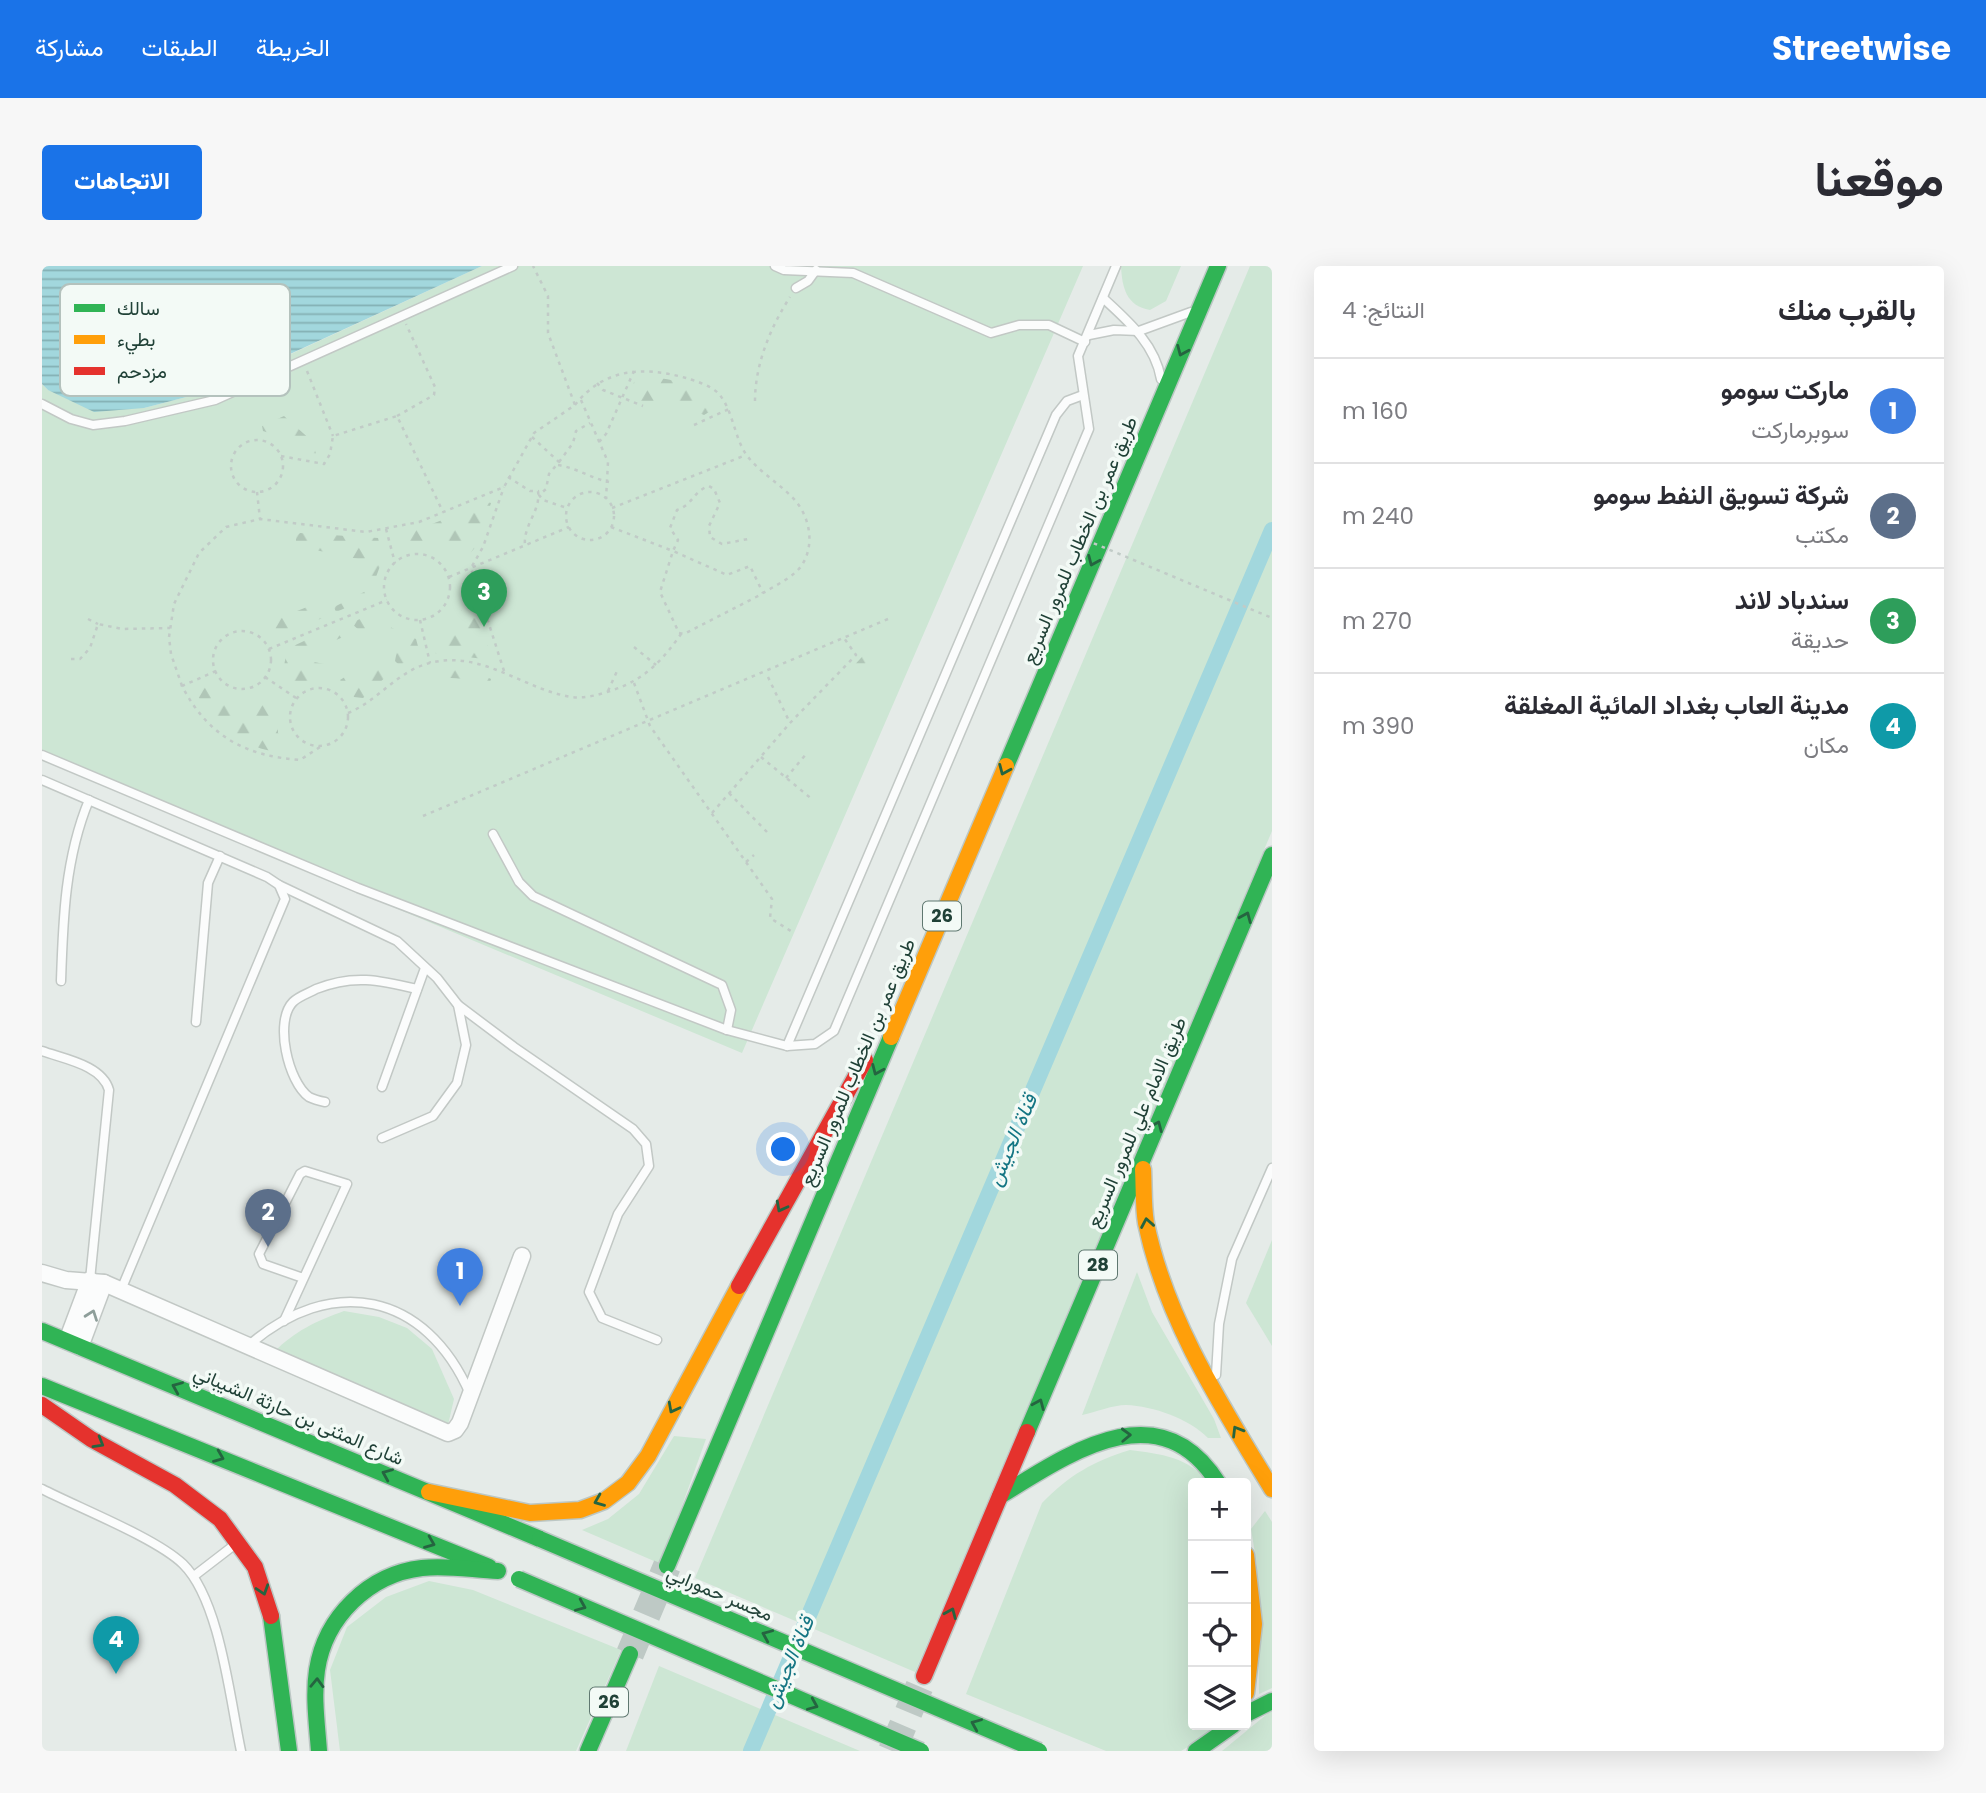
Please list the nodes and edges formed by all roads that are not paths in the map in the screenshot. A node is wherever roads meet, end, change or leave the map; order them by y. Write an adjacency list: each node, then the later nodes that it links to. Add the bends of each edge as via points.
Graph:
1 (513, 266): 11 (lane)
2 (775, 266): 5 (lane)
3 (1116, 266): 7 (lane)
4 (1218, 266): 8 (main road, طريق عمر بن الخطاب للمرور السريع / 26)
5 (816, 270): 6 (lane); 10 (lane, via 853,273 991,333 1019,325 1049,325)
6 (796, 288)
7 (1103, 299): 9 (lane); 10 (lane)
8 (1200, 309): 9 (lane); 12 (main road, طريق عمر بن الخطاب للمرور السريع / 26, one-way to 12)
9 (1139, 331): 10 (lane, via 1114,330); 12 (lane, via 1159,367)
10 (1087, 338): 14 (lane, via 1078,356)
11 (290, 366)
12 (1164, 394): 23 (main road, طريق عمر بن الخطاب للمرور السريع / 26, one-way to 23)
13 (224, 396): 15 (lane, via 93,425)
14 (1083, 396): 30 (lane, via 1067,401 1056,415); 30 (lane, via 1089,429 834,1031 815,1044)
15 (42, 404)
16 (42, 755): 29 (lane, via 358,888)
17 (42, 780): 18 (lane)
18 (89, 800): 21 (lane); 25 (lane, via 75,833 64,907)
19 (493, 834): 29 (lane, via 519,882 533,896 722,985 731,1010)
20 (1272, 855): 35 (main road, طريق الامام علي للمرور السريع / 28, one-way to 20)
21 (220, 856): 22 (lane); 28 (lane, via 208,883)
22 (279, 885): 24 (lane, via 397,941); 41 (lane, via 285,899 281,913)
23 (925, 957): 54 (main road, one-way to 54, via 793,1184 648,1456 626,1485 607,1499 570,1512 523,1514); 58 (main road, طريق عمر بن الخطاب للمرور السريع / 26, one-way to 58)
24 (425, 968): 26 (lane); 27 (lane)
25 (61, 981)
26 (417, 989): 32 (lane); 33 (lane, via 348,979 292,1002 284,1017 285,1049 309,1097)
27 (458, 1005): 34 (lane, via 466,1045 457,1083 433,1116); 44 (lane, via 633,1129 646,1144 649,1166 618,1214 589,1292 602,1318)
28 (196, 1022)
29 (727, 1030): 30 (lane)
30 (787, 1046)
31 (42, 1051): 40 (lane, via 98,1072 109,1090)
32 (382, 1087)
33 (325, 1102)
34 (382, 1138)
35 (1143, 1160): 49 (main road, one-way to 35, via 1181,1329 1158,1271 1145,1220); 55 (main road, طريق الامام علي للمرور السريع / 28, one-way to 35)
36 (1272, 1168): 49 (lane, via 1232,1259 1219,1324)
37 (522, 1256): 48 (street)
38 (42, 1273): 40 (street, via 65,1280)
39 (303, 1278): 39 (lane, via 347,1184 305,1171 259,1254 263,1264); 42 (lane)
40 (97, 1281): 41 (street); 45 (street)
41 (121, 1290): 46 (street)
42 (284, 1321): 46 (lane); 48 (lane, via 317,1306 351,1300 401,1312 457,1364)
43 (42, 1331): 45 (main road, شارع المثنى بن حارثة الشيباني)
44 (657, 1340)
45 (74, 1344): 54 (main road, شارع المثنى بن حارثة الشيباني, one-way to 45)
46 (248, 1346): 48 (street, via 444,1433 458,1427)
47 (42, 1386): 59 (main road, one-way to 59)
48 (470, 1394)
49 (1216, 1395): 53 (main road, one-way to 49)
50 (42, 1405): 57 (main road, one-way to 57, via 91,1439 175,1485 220,1519)
51 (1215, 1478): 55 (main road, one-way to 51, via 1084,1445 1119,1433 1168,1440 1186,1449)
52 (42, 1489): 60 (lane, via 171,1554)
53 (1272, 1489)
54 (429, 1492): 56 (main road, شارع المثنى بن حارثة الشيباني)
55 (1000, 1496): 64 (main road, طريق الامام علي للمرور السريع / 28, one-way to 55)
56 (540, 1539): 73 (main road, مجسر حمورابي, one-way to 56, bridge)
57 (238, 1543): 60 (lane); 69 (main road, one-way to 69, via 255,1567 273,1621)
58 (667, 1566)
59 (498, 1571): 70 (main road, one-way to 59, via 317,1667 329,1633 349,1603 379,1581 421,1568); 72 (main road, one-way to 72, bridge)
60 (194, 1576): 68 (lane, via 209,1604)
61 (1251, 1588): 63 (main road, via 1254,1633)
62 (630, 1654): 71 (main road, 26)
63 (1249, 1667)
64 (924, 1676)
65 (1272, 1701): 66 (main road)
66 (1251, 1712)
67 (1226, 1730): 74 (main road)
68 (241, 1751)
69 (289, 1751)
70 (318, 1751)
71 (588, 1751)
72 (922, 1751)
73 (1039, 1751)
74 (1196, 1751)

